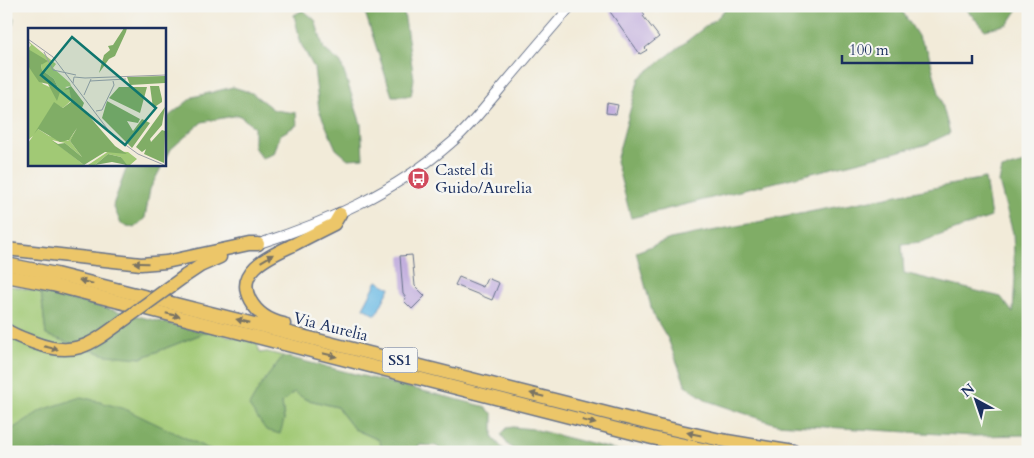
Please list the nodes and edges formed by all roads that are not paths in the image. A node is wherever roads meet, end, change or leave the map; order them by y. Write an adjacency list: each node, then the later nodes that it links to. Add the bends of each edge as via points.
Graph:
1 (570, 6): 2 (street, via 452,143 383,191)
2 (340, 214): 3 (street); 8 (highway, one-way to 2, via 464,371 276,322 258,310 248,295 247,285 248,276 255,266 334,224)
3 (258, 244): 4 (highway, one-way to 4, via 141,264); 7 (highway, one-way to 3, bridge, via 50,348 62,350 89,344 185,276 217,258)
4 (6, 249)
5 (6, 264): 8 (highway, Via Aurelia / SS1, one-way to 5)
6 (6, 276): 9 (highway, Via Aurelia / SS1, one-way to 9, via 53,285)
7 (6, 330)
8 (475, 379): 10 (highway, Via Aurelia / SS1, one-way to 8, via 658,426)
9 (716, 452)
10 (794, 452)

